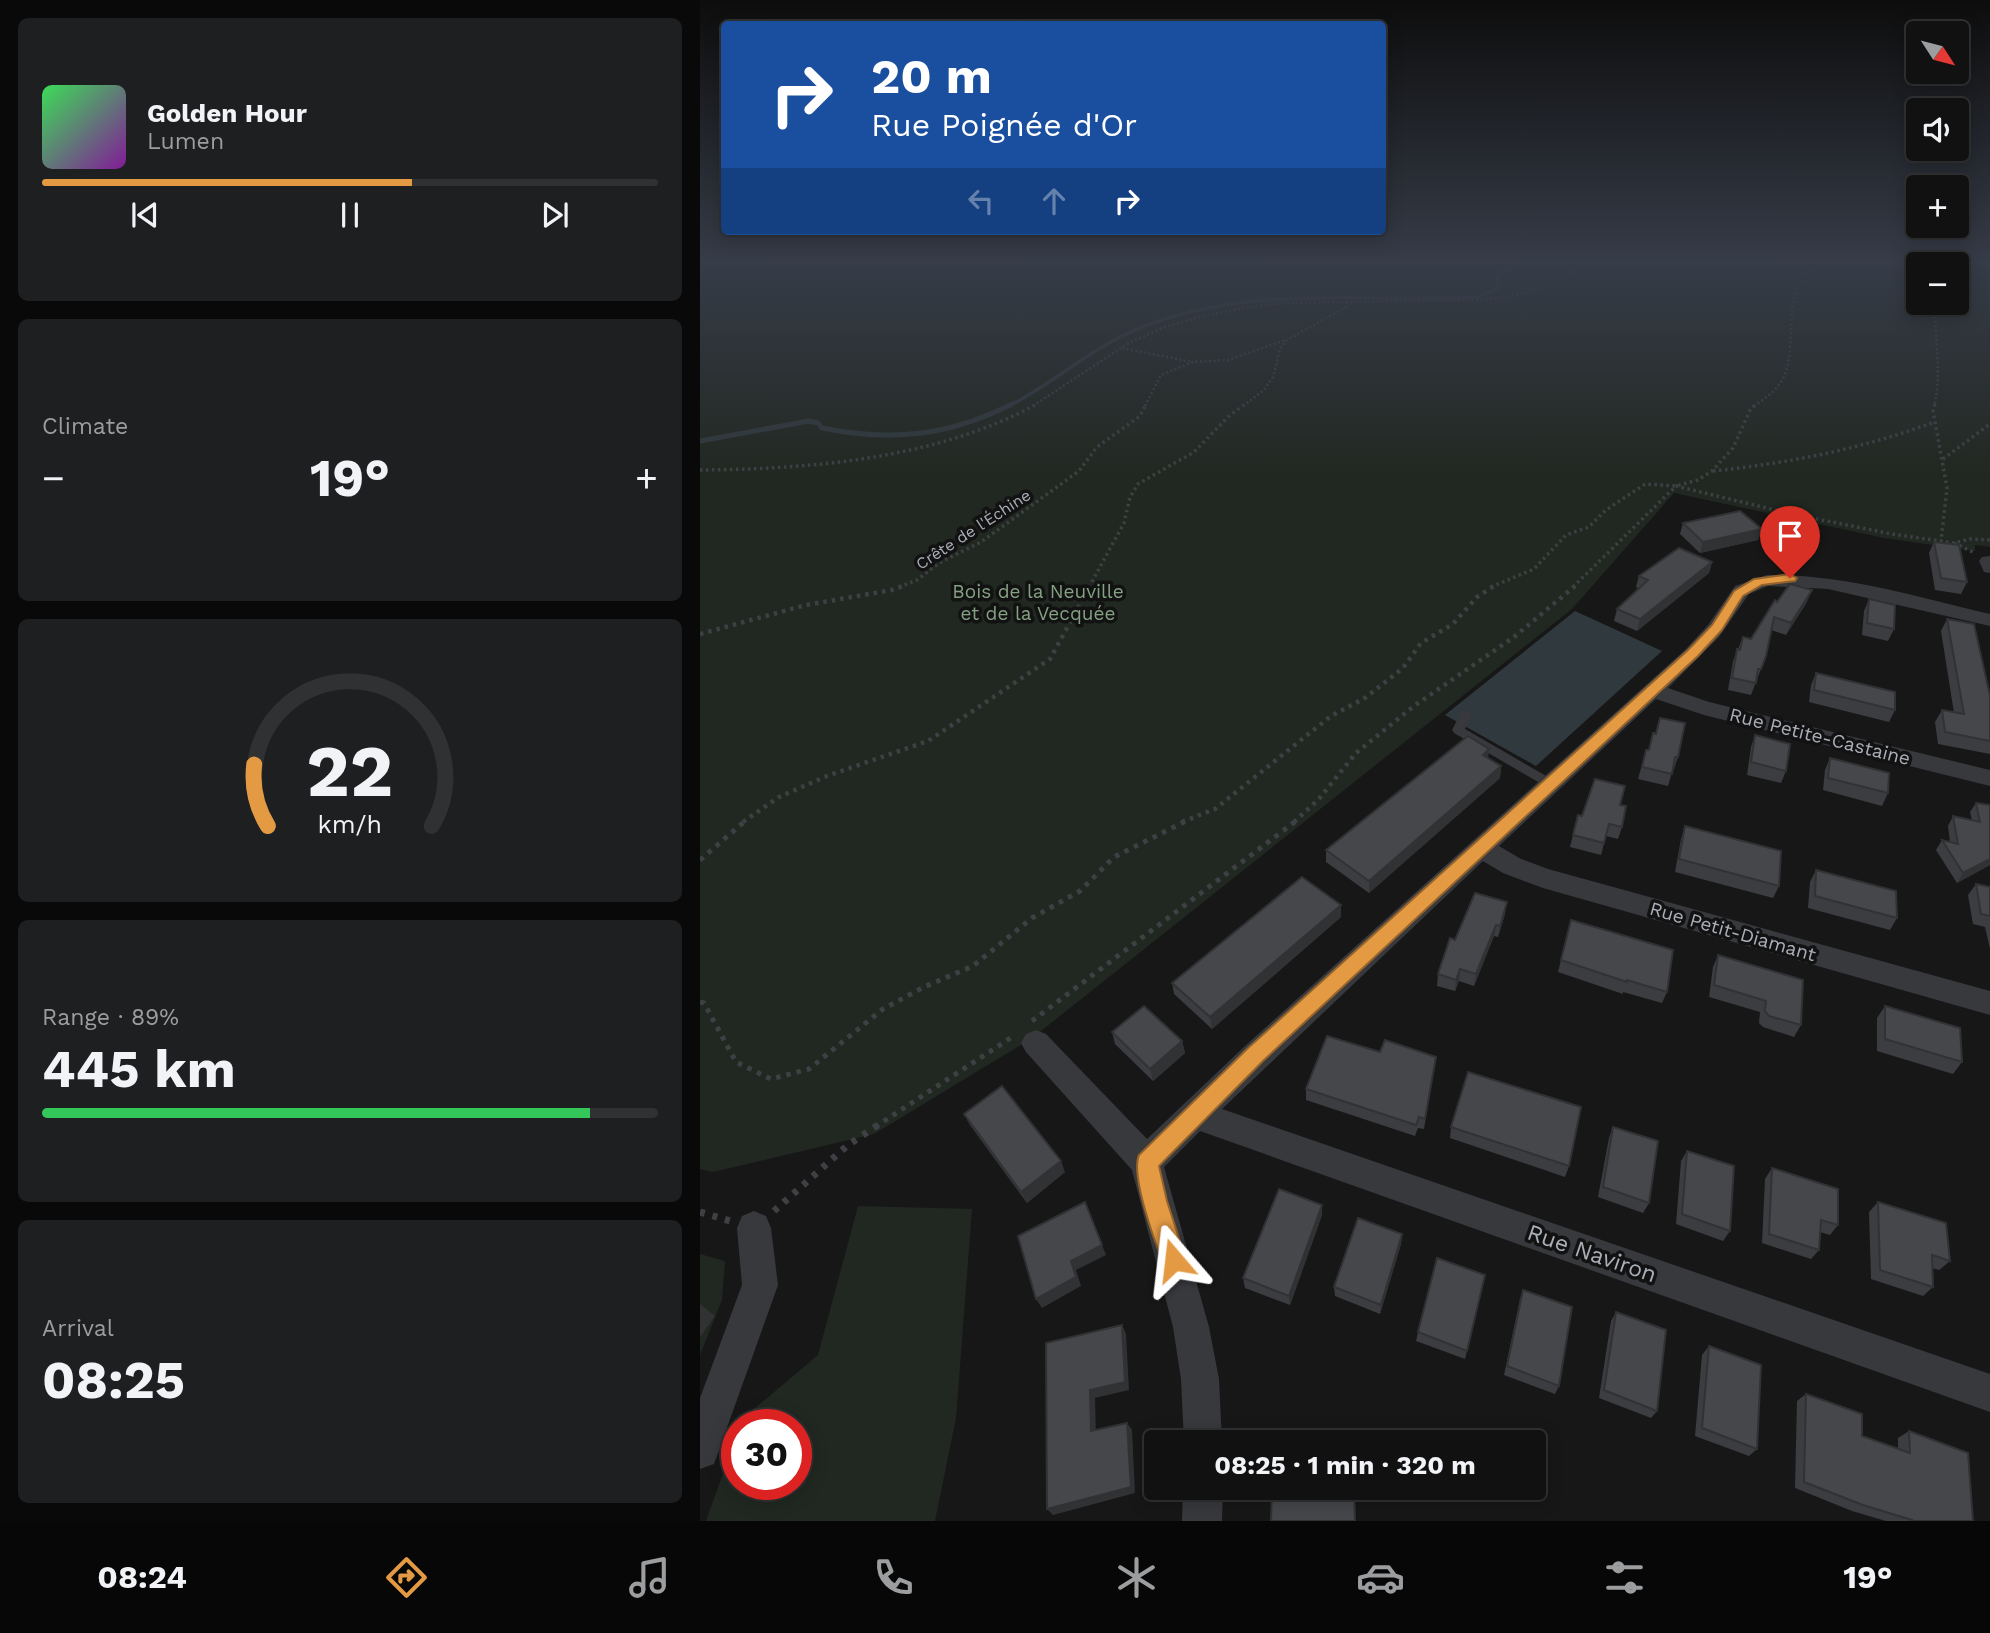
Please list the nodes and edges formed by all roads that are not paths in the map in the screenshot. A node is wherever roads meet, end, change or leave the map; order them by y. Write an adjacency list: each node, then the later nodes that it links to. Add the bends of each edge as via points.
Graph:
1 (1990, 620): 2 (street, via 1812,580 1772,579 1738,593 1706,640)
2 (1652, 690): 4 (street, Rue Petite-Castaine, via 1704,708); 5 (street)
3 (1466, 714): 5 (lane, via 1458,730)
4 (1990, 778)
5 (1549, 783): 6 (street)
6 (1481, 848): 7 (street, Rue Petit-Diamant, via 1543,878); 9 (street)
7 (1990, 1003)
8 (1025, 1035): 10 (street)
9 (1194, 1114): 10 (street); 12 (street, Rue Naviron)
10 (1147, 1163): 13 (street, via 1191,1327)
11 (754, 1228): 14 (street, via 760,1285)
12 (1990, 1393)
13 (1202, 1430)
14 (700, 1450)
15 (1203, 1500): 16 (street)
16 (1202, 1521)

